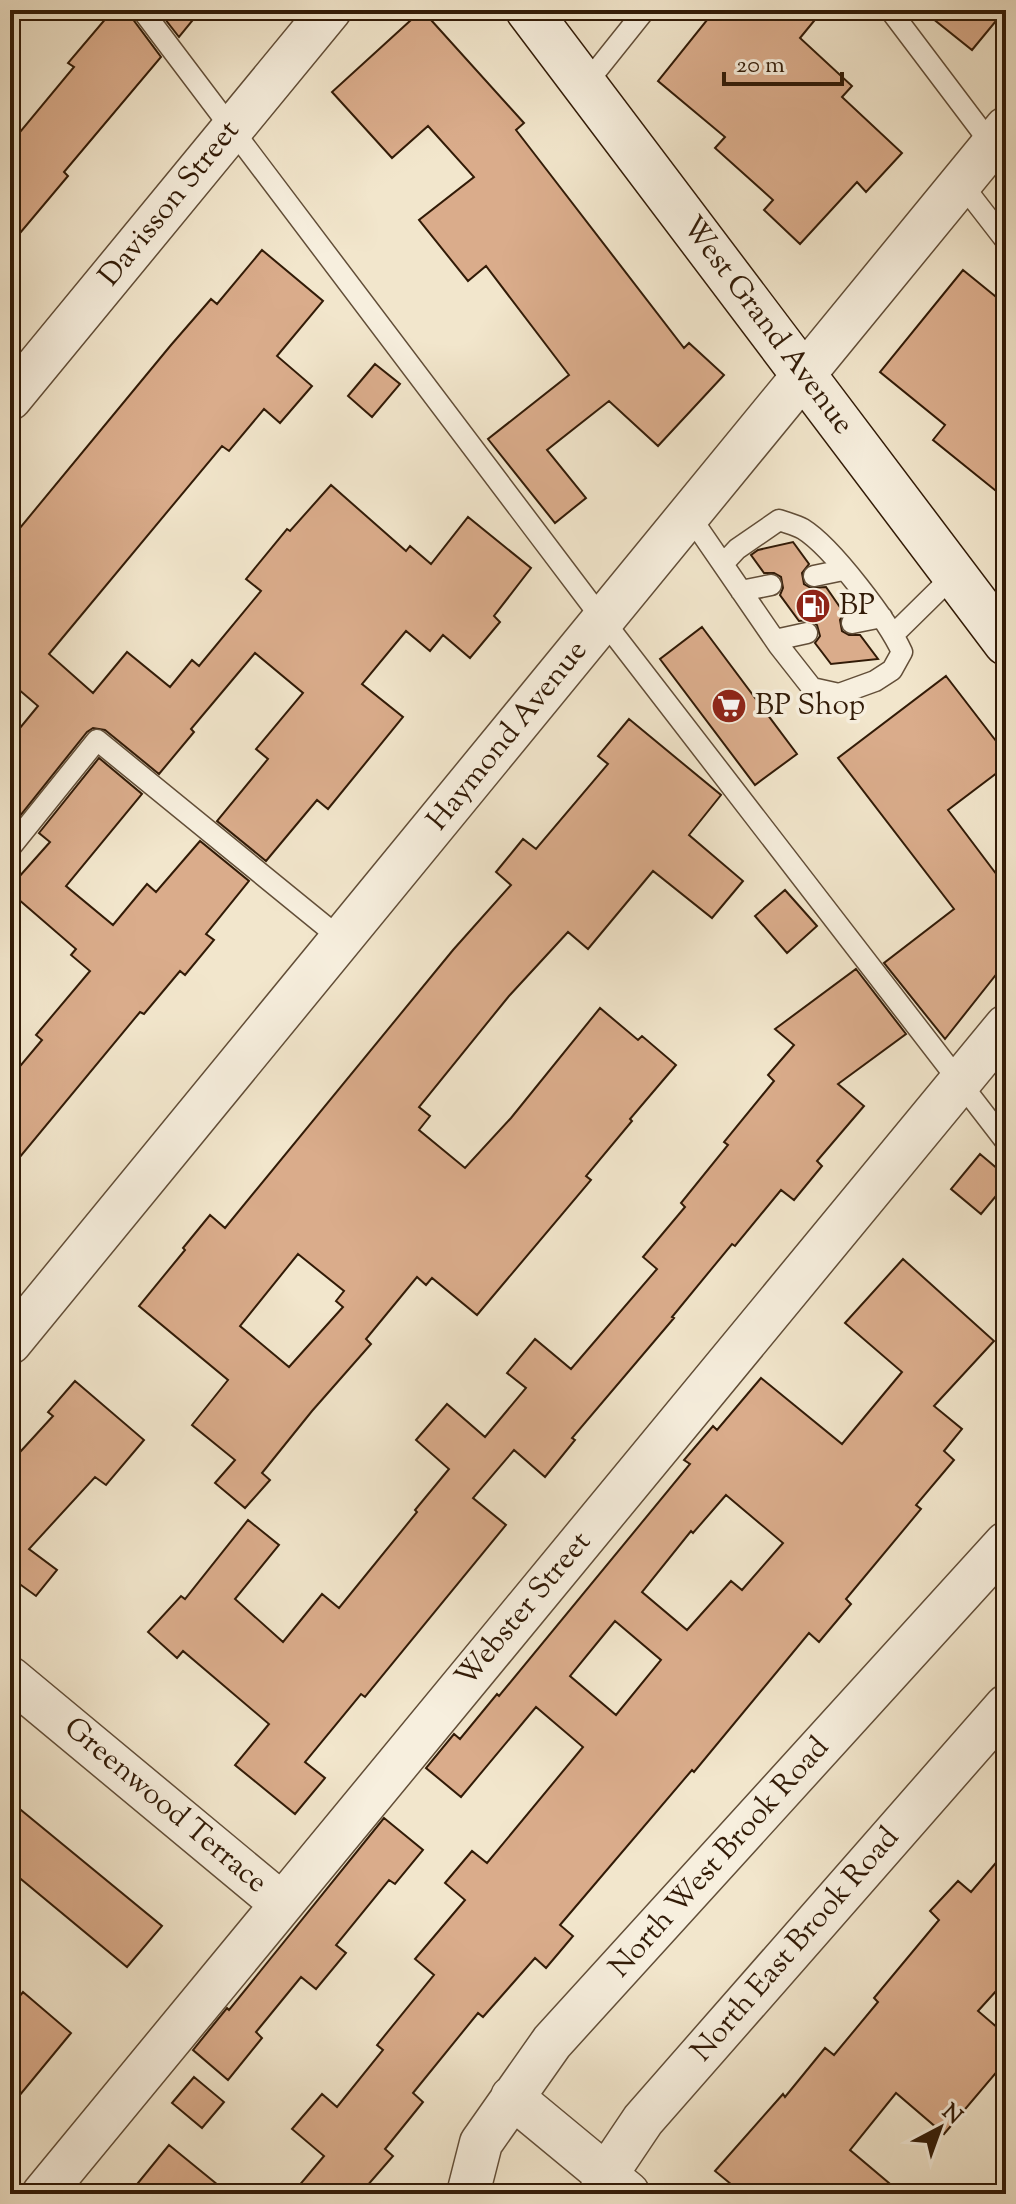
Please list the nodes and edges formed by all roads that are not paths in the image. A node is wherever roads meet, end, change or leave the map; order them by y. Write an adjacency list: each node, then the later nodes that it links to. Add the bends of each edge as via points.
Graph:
1 (142, 10): 7 (lane)
2 (330, 10): 7 (street, Davisson Street)
3 (528, 10): 6 (main road, West Grand Avenue)
4 (645, 10): 6 (lane)
5 (890, 10): 8 (lane)
6 (585, 85): 11 (main road, West Grand Avenue)
7 (232, 129): 12 (street, Davisson Street); 21 (lane)
8 (999, 136): 9 (street, Haymond Avenue)
9 (961, 183): 10 (lane); 11 (street, Haymond Avenue)
10 (1006, 241)
11 (804, 375): 13 (street, Haymond Avenue); 16 (main road, West Grand Avenue)
12 (10, 399)
13 (689, 515): 14 (lane); 21 (street, Haymond Avenue)
14 (723, 564): 15 (lane, via 779,520 803,529); 19 (lane)
15 (843, 570): 17 (lane); 20 (lane)
16 (954, 575): 24 (lane); 26 (main road, West Grand Avenue)
17 (814, 576)
18 (771, 585): 19 (lane)
19 (741, 591): 25 (lane)
20 (882, 617): 22 (lane); 24 (lane)
21 (603, 620): 28 (street, Haymond Avenue); 30 (lane)
22 (852, 623)
23 (807, 633): 25 (lane)
24 (894, 634): 25 (lane, via 902,652 892,670 839,694 812,688)
25 (775, 640)
26 (1006, 643)
27 (10, 848): 28 (lane, via 97,740)
28 (341, 939): 32 (street, Haymond Avenue)
29 (1006, 1026): 30 (street, Webster Street)
30 (960, 1082): 31 (lane); 36 (street, Webster Street)
31 (1006, 1142)
32 (10, 1343)
33 (1006, 1543): 37 (street, North West Brook Road, via 552,2042)
34 (10, 1678): 36 (street, Greenwood Terrace)
35 (1006, 1706): 38 (street, North East Brook Road, via 643,2120)
36 (282, 1904): 39 (street, Webster Street)
37 (512, 2097): 38 (street); 40 (street, North West Brook Road, via 481,2143)
38 (612, 2188)
39 (43, 2194)
40 (468, 2194)

